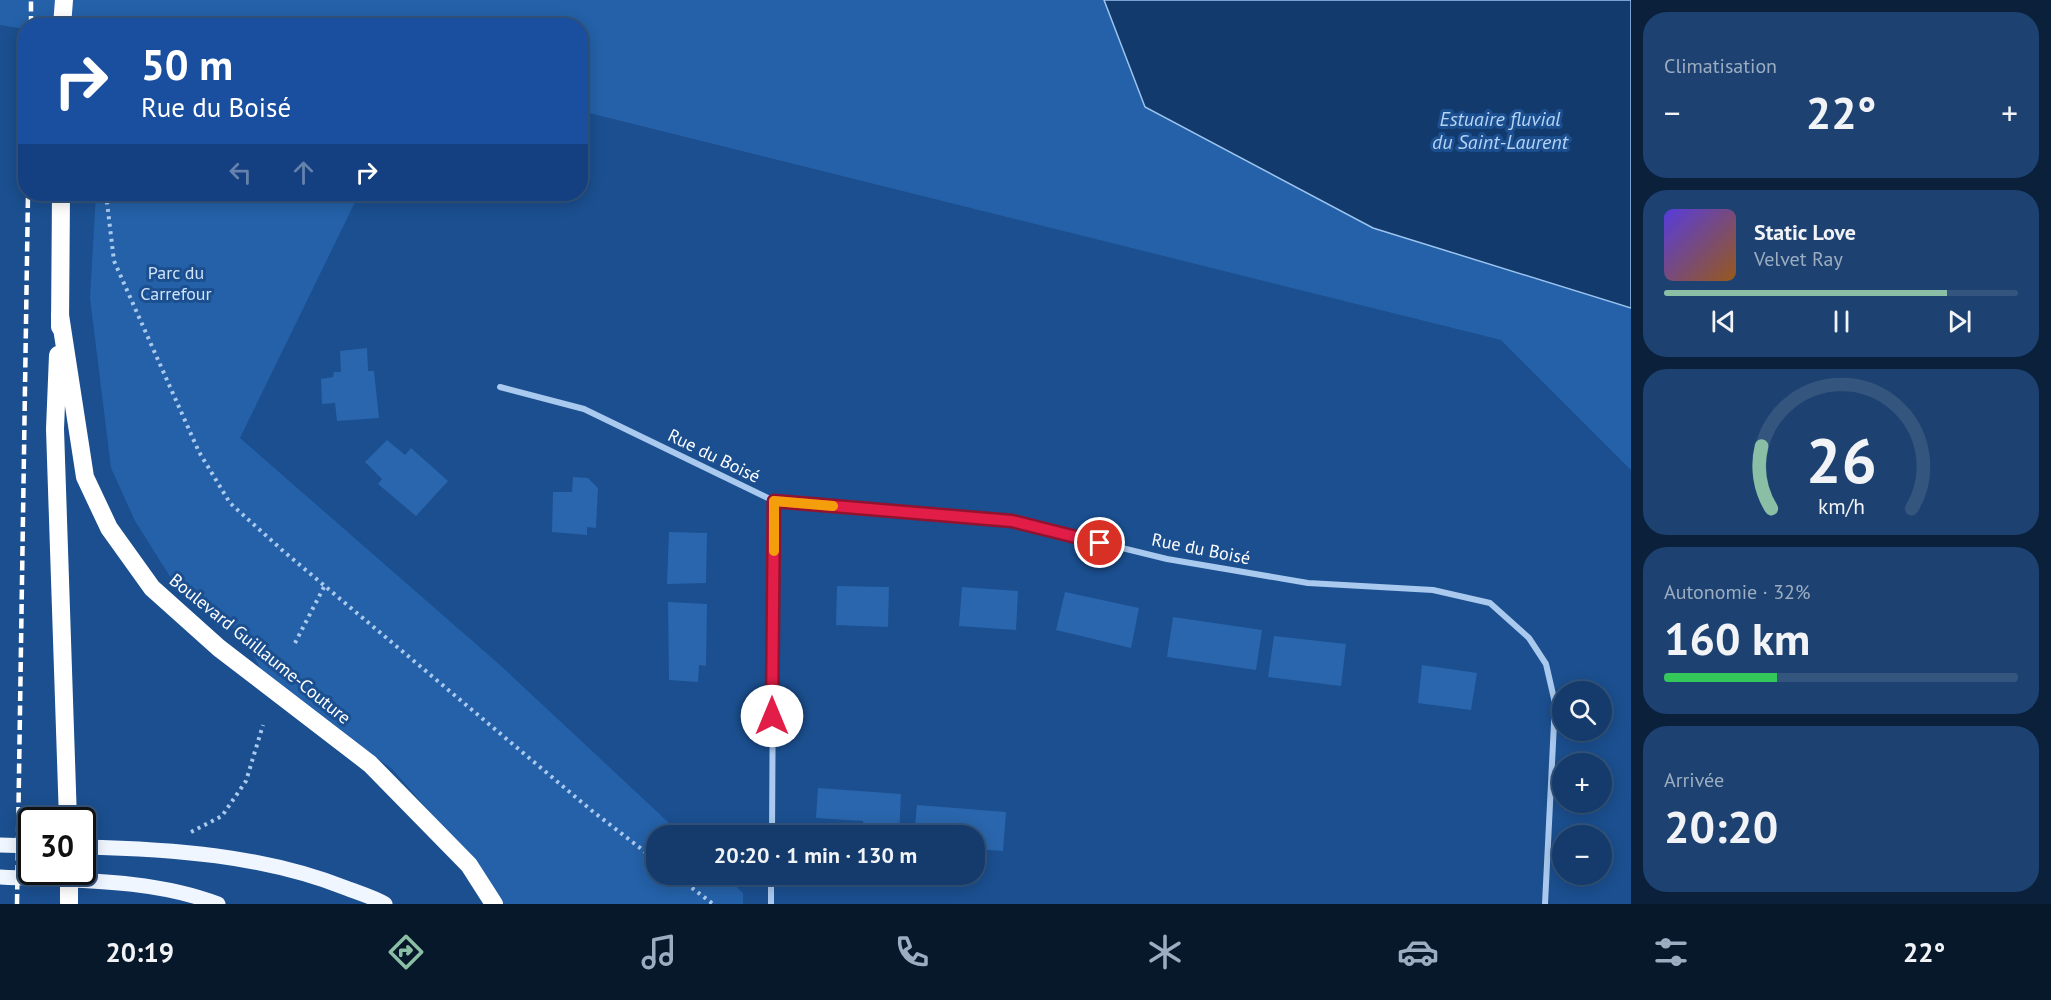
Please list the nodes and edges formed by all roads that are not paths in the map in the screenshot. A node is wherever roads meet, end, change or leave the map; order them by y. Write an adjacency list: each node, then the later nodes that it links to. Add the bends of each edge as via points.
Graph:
1 (63, 0): 2 (highway)
2 (62, 18)
3 (61, 201): 4 (highway, Boulevard Guillaume-Couture)
4 (60, 315): 7 (highway, Boulevard Guillaume-Couture, via 55,429); 18 (highway, Boulevard Guillaume-Couture, via 85,477 109,528 152,588 219,648 370,764 469,865)
5 (500, 387): 6 (street, Rue du Boisé, via 584,409)
6 (774, 501): 8 (street); 20 (street, Rue du Boisé, via 1012,521 1167,559 1308,583 1433,590 1490,603 1529,638 1546,664 1555,703)
7 (68, 807)
8 (772, 825)
9 (0, 845): 10 (main road)
10 (18, 846)
11 (96, 847): 17 (main road, via 163,849 268,864 323,879)
12 (0, 877): 16 (main road, via 133,885)
13 (69, 885): 15 (highway, bridge)
14 (771, 885): 19 (street)
15 (69, 903)
16 (218, 904)
17 (385, 904)
18 (494, 904)
19 (771, 904)
20 (1545, 904)

